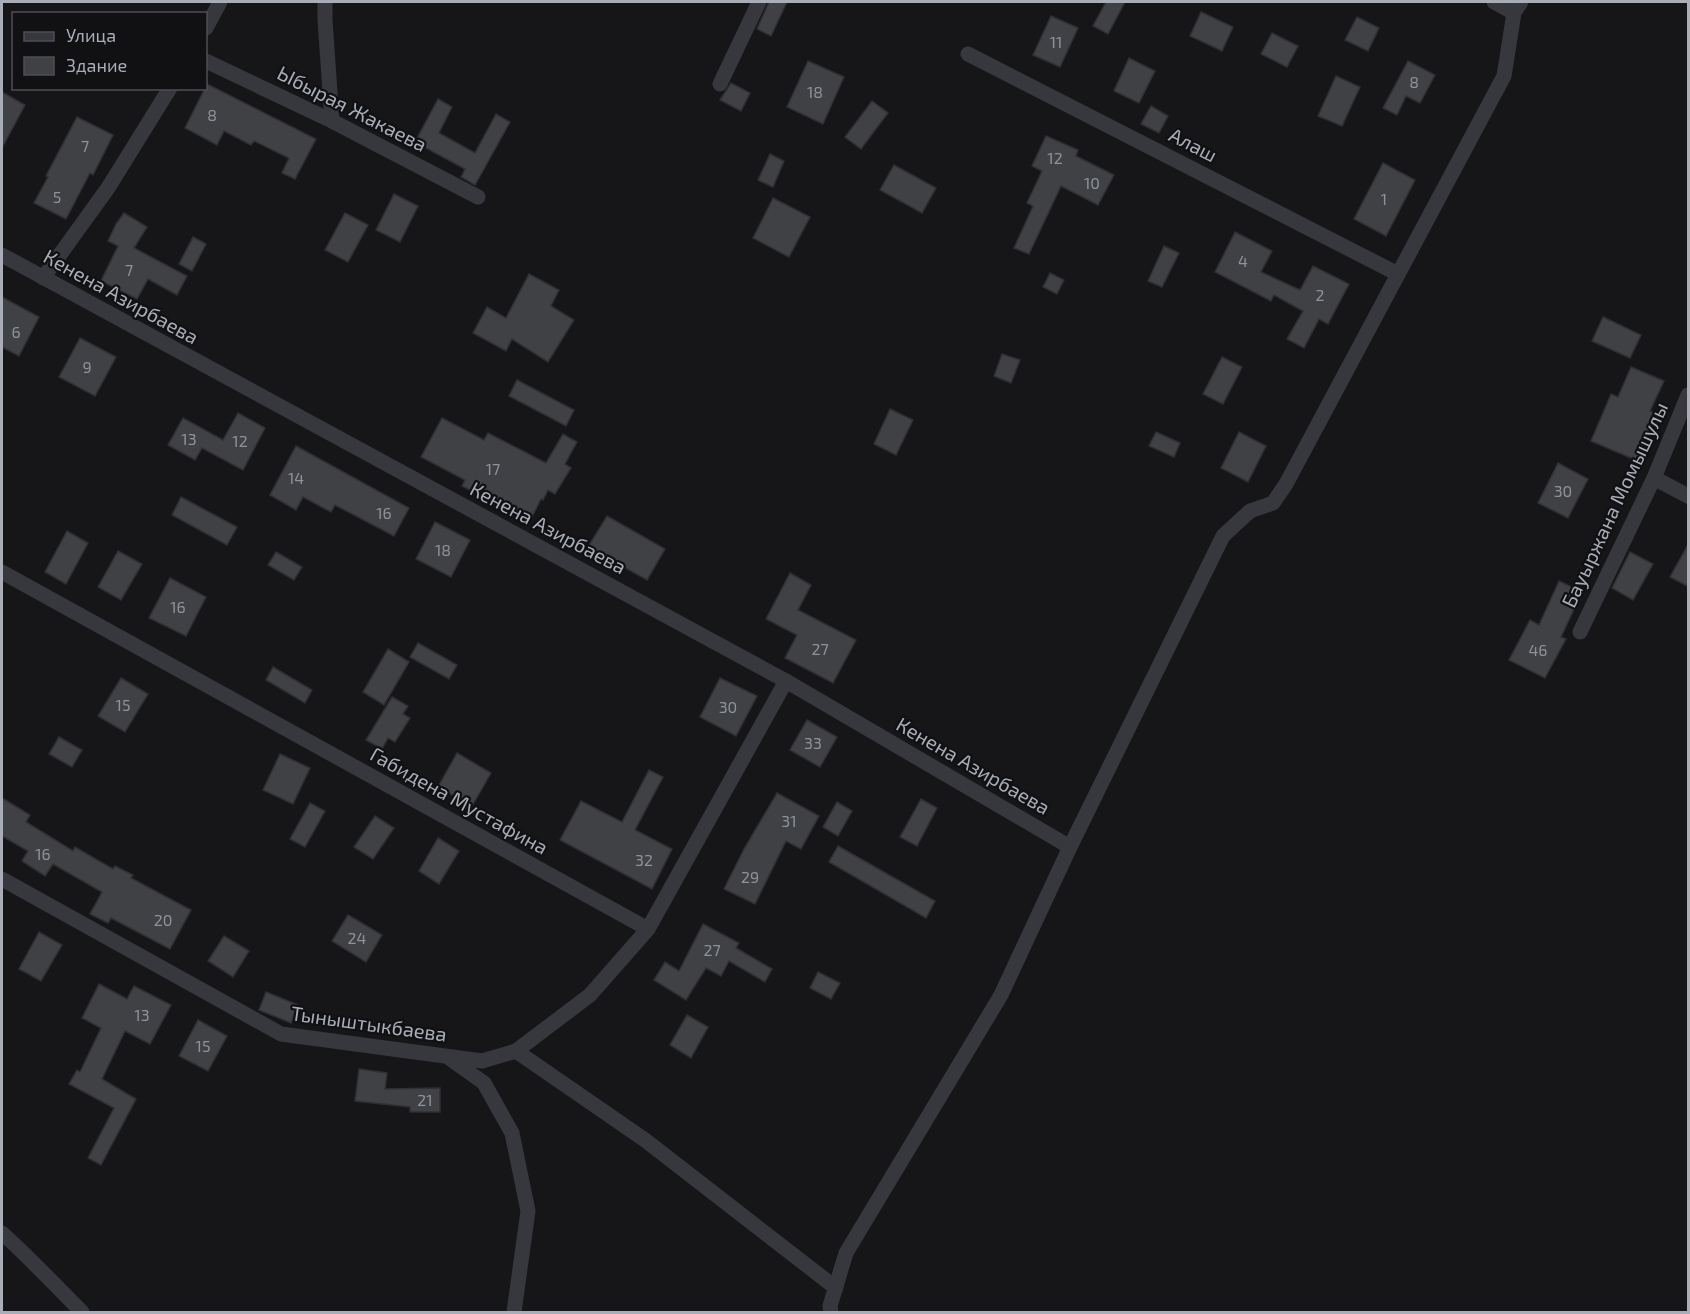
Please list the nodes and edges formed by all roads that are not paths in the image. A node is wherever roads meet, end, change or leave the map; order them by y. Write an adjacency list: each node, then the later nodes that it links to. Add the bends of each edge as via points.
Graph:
1 (220, 2): 6 (street)
2 (325, 2): 11 (street)
3 (759, 2): 9 (street)
4 (1494, 2): 5 (street)
5 (1518, 7): 14 (street, via 1504,76)
6 (207, 26)
7 (968, 54): 14 (street, Алаш)
8 (207, 61): 11 (street, Ыбырая Жакаева)
9 (720, 84)
10 (169, 90): 15 (street, via 108,188)
11 (332, 121): 12 (street, Ыбырая Жакаева)
12 (478, 197)
13 (2, 255): 15 (street, Кенена Азирбаева)
14 (1398, 274): 22 (street, via 1286,484 1273,503 1250,511 1223,536)
15 (43, 279): 21 (street, Кенена Азирбаева)
16 (1689, 395): 17 (street, Бауыржана Момышулы)
17 (1654, 478): 18 (street); 20 (street, Бауыржана Момышулы)
18 (1689, 496)
19 (2, 573): 24 (street, Габидена Мустафина)
20 (1580, 632)
21 (786, 681): 22 (street, Кенена Азирбаева); 24 (street)
22 (1070, 847): 28 (street, via 1000,995 846,1253)
23 (2, 879): 26 (street, Тыныштыкбаева, via 281,1034)
24 (648, 929): 25 (street, Тыныштыкбаева, via 590,995)
25 (516, 1051): 26 (street, Тыныштыкбаева, via 482,1061); 28 (street, via 645,1140)
26 (447, 1057): 30 (street, via 484,1083 512,1133 528,1211)
27 (2, 1233): 29 (street)
28 (836, 1288): 31 (street)
29 (82, 1312)
30 (514, 1312)
31 (831, 1312)

